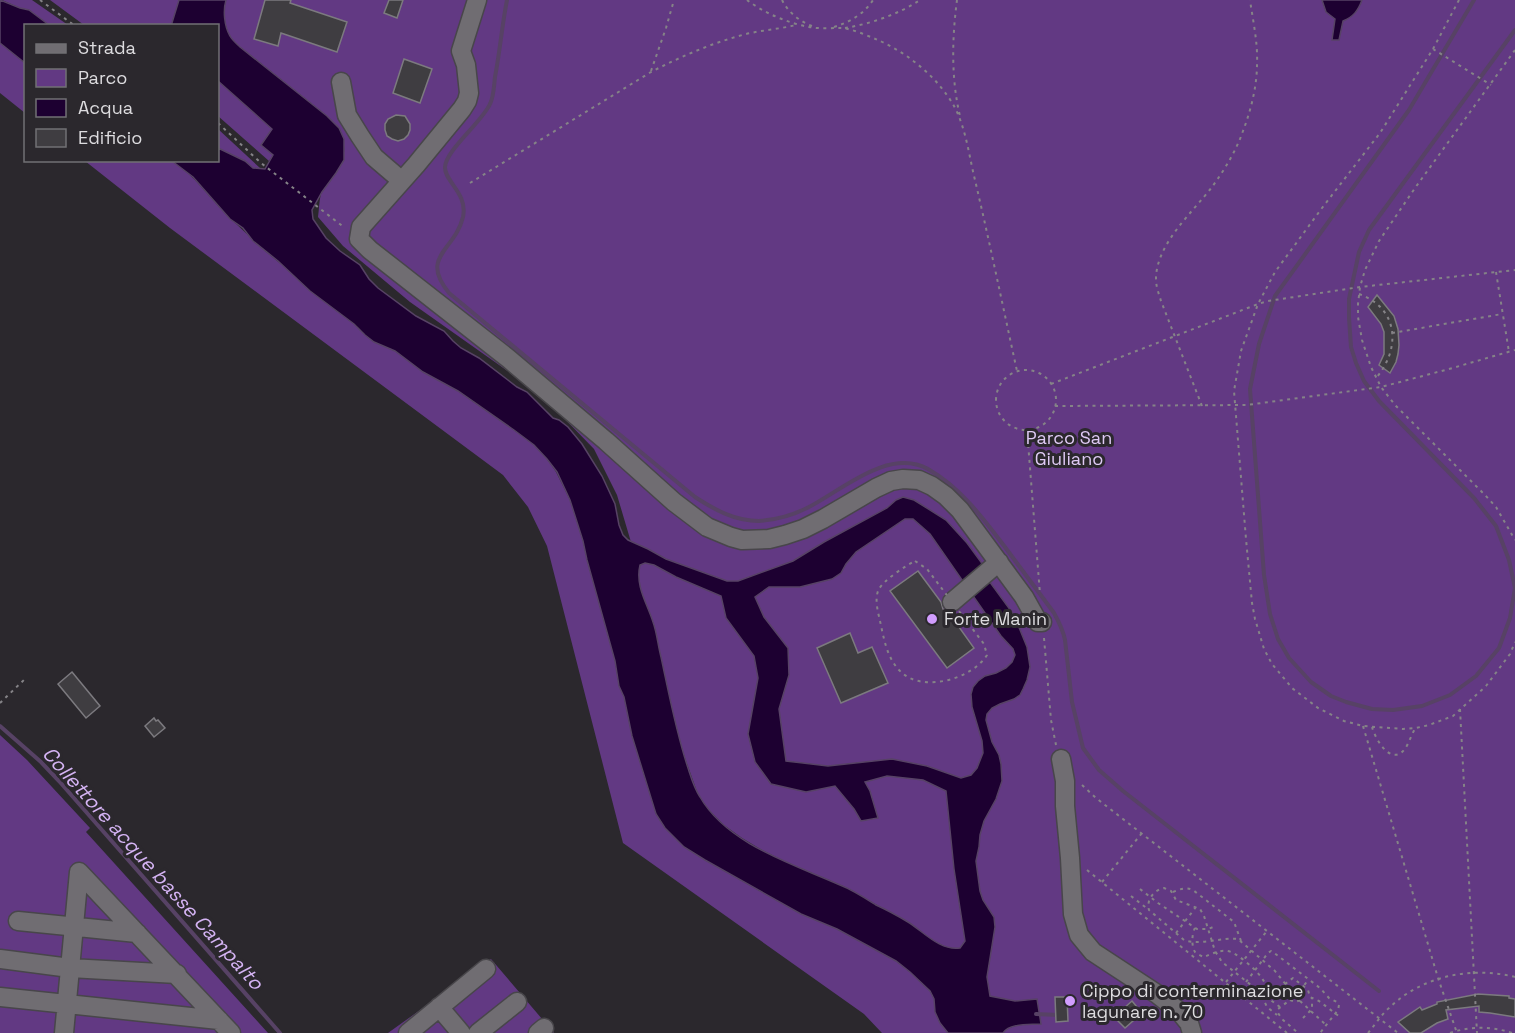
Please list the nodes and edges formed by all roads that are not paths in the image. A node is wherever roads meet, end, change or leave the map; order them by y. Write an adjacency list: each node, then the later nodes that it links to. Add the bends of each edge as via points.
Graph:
1 (477, 0): 3 (street, via 461,51 466,65 467,101)
2 (341, 82): 3 (street, via 347,115 374,157)
3 (402, 181): 4 (street, via 361,227 359,239 509,359 707,527 742,540 777,537 803,529 891,481 919,480 946,496 960,510)
4 (994, 566): 5 (street); 6 (street, via 1024,597 1038,622)
5 (958, 597)
6 (1042, 622)
7 (1061, 759): 24 (street, via 1073,914 1079,935 1093,952 1180,1012 1190,1023)
8 (18, 921): 9 (street)
9 (74, 927): 10 (street); 10 (street, via 80,872); 12 (street)
10 (137, 933): 14 (street)
11 (0, 959): 12 (street)
12 (70, 968): 14 (street); 17 (street)
13 (486, 969): 18 (street)
14 (177, 974): 19 (street)
15 (0, 997): 17 (street)
16 (517, 1002): 23 (street)
17 (67, 1005): 19 (street); 20 (street)
18 (440, 1007): 21 (street); 22 (street)
19 (225, 1027)
20 (64, 1033)
21 (408, 1033)
22 (461, 1033)
23 (478, 1033)
24 (1192, 1033)

